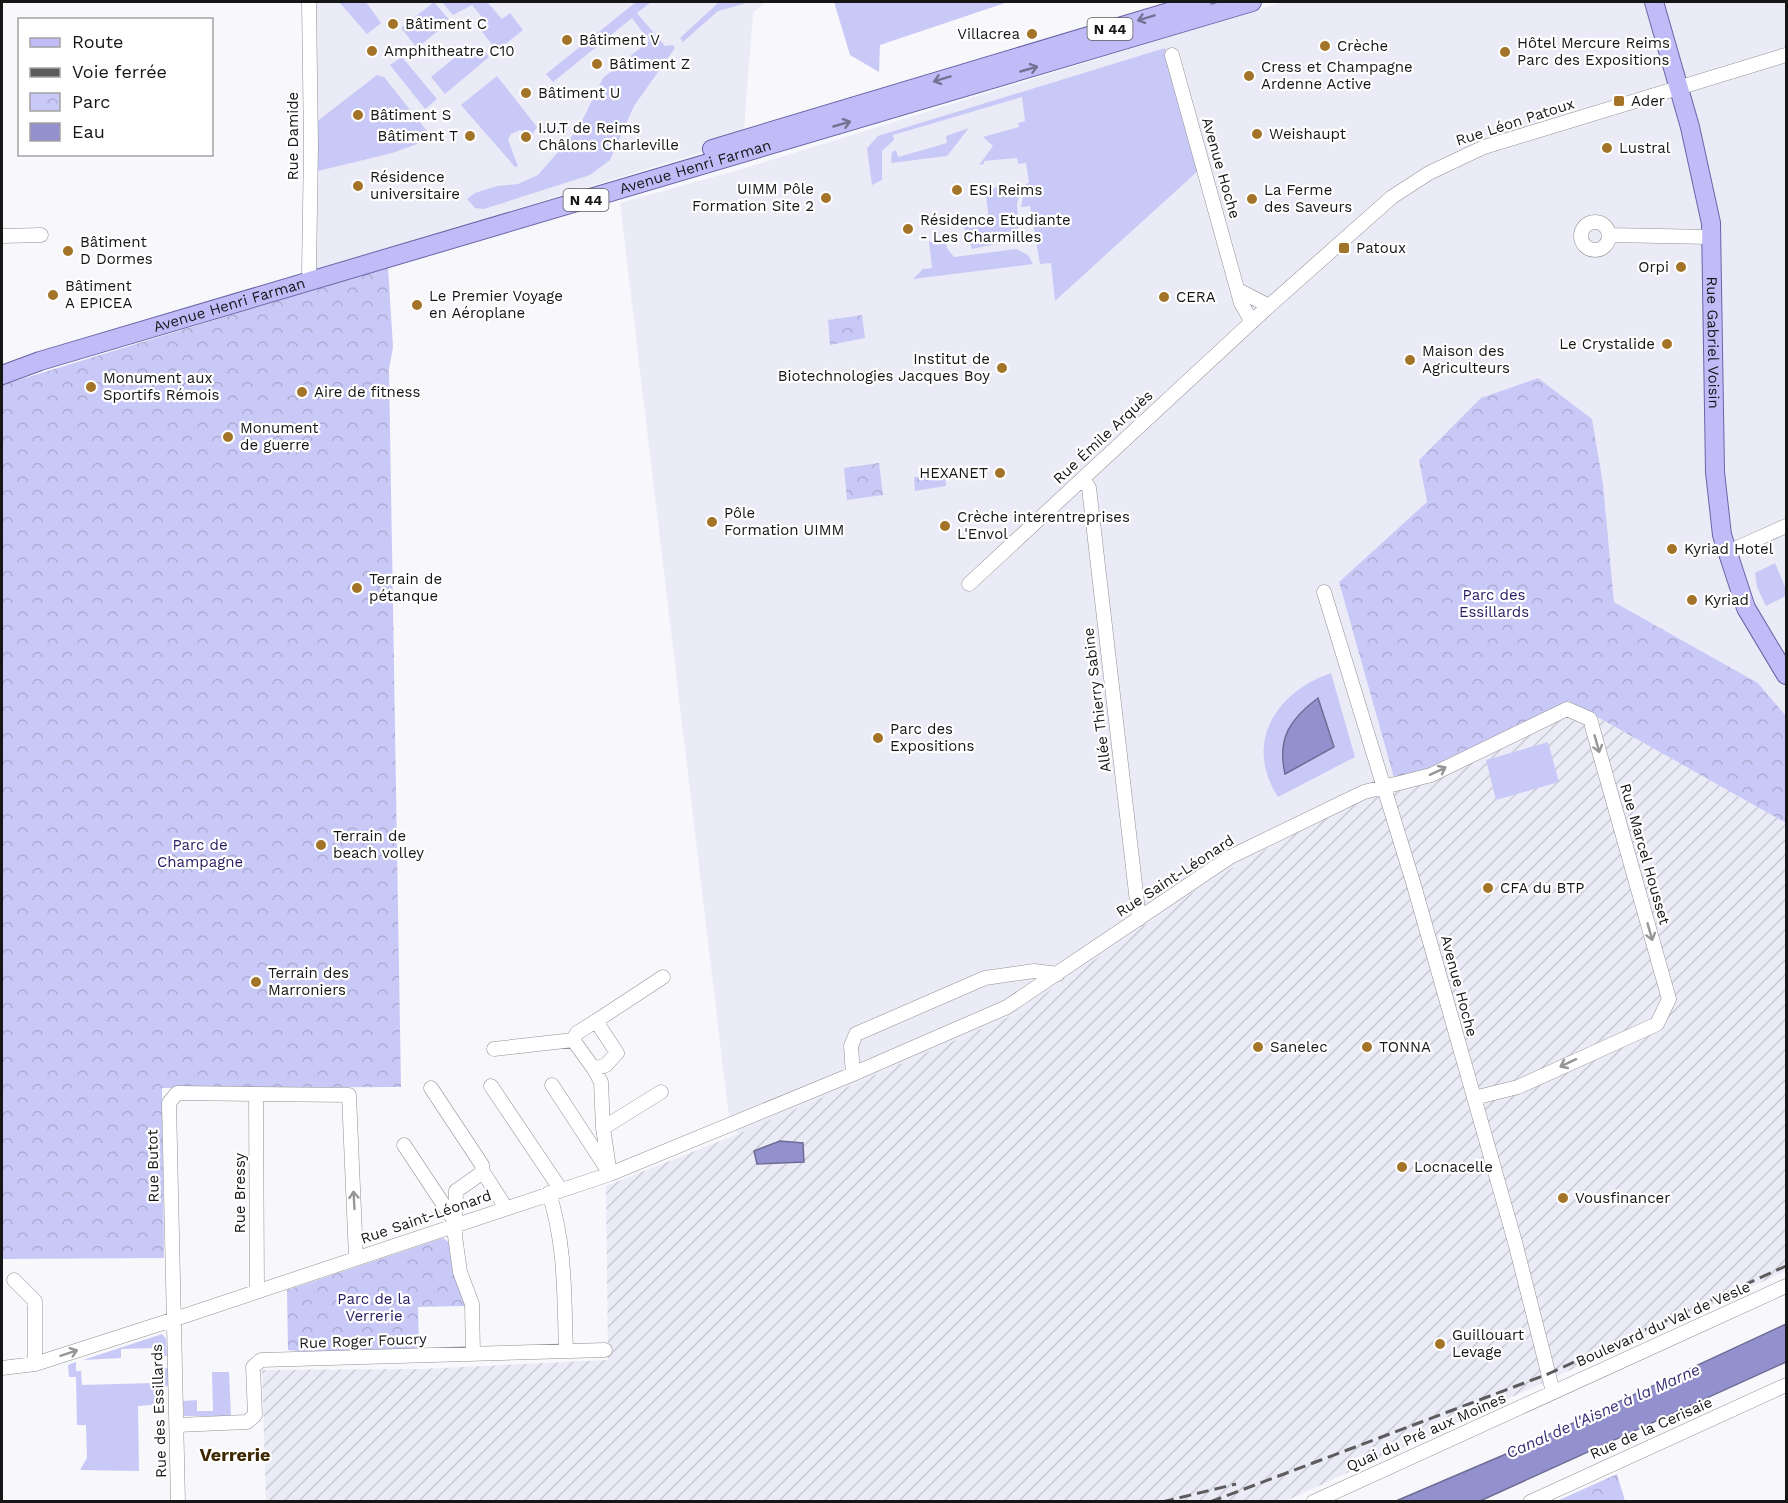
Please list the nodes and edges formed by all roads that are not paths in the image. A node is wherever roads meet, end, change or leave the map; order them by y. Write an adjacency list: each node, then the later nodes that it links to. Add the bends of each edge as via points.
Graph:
1 (309, 2): 13 (street, Rue Damide)
2 (1202, 2): 13 (main road, Avenue Henri Farman / N 44, one-way to 13)
3 (1252, 2): 17 (main road, Avenue Henri Farman / N 44, one-way to 3)
4 (1654, 2): 8 (main road, Rue Gabriel Voisin)
5 (1662, 2): 8 (main road)
6 (1172, 55): 14 (street, Avenue Hoche)
7 (1786, 55): 8 (street, Rue Léon Patoux)
8 (1682, 87): 12 (main road, Rue Gabriel Voisin); 15 (street, Rue Léon Patoux, via 1484,147 1429,173 1392,197); 20 (main road, via 1720,207 1725,472)
9 (41, 235): 11 (street)
10 (1609, 235): 12 (street)
11 (2, 236)
12 (1712, 237): 24 (main road, Rue Gabriel Voisin, via 1715,472 1722,535 1746,608)
13 (309, 272): 16 (main road, Avenue Henri Farman / N 44)
14 (1238, 290): 15 (street); 15 (street, Avenue Hoche, via 1240,303)
15 (1260, 314): 18 (street, Rue Émile Arquès)
16 (2, 364)
17 (2, 375)
18 (1083, 479): 21 (street, Rue Émile Arquès); 26 (street, Allée Thierry Sabine, via 1089,488)
19 (1786, 526): 20 (street)
20 (1737, 548): 23 (main road, via 1760,610)
21 (969, 584)
22 (1324, 592): 25 (street, Avenue Hoche)
23 (1786, 660)
24 (1786, 675)
25 (1381, 785): 26 (street, Rue Saint-Léonard, via 1230,857); 39 (street, Avenue Hoche, via 1410,871); 39 (street, Rue Marcel Housset, one-way to 39, via 1431,775 1567,709 1590,719 1669,999 1658,1024 1518,1087)
26 (1139, 919): 27 (street, Rue Saint-Léonard)
27 (1058, 974): 33 (street, Rue Saint-Léonard, via 1007,1007); 33 (street, via 1034,971 985,978 856,1034 851,1046)
28 (663, 977): 29 (street)
29 (596, 1021): 30 (street); 32 (street, via 617,1053 606,1065)
30 (573, 1040): 31 (street); 32 (street)
31 (494, 1049)
32 (594, 1069): 40 (street, via 601,1082)
33 (853, 1074): 43 (street, Rue Saint-Léonard)
34 (552, 1085): 43 (street)
35 (491, 1086): 44 (street)
36 (431, 1088): 42 (street)
37 (661, 1092): 40 (street)
38 (256, 1095): 47 (street, Rue Butot, one-way to 38, via 349,1095); 50 (street, Rue Bressy); 51 (street, Rue Butot, via 177,1094 169,1103)
39 (1474, 1098): 59 (street, Avenue Hoche)
40 (603, 1128): 43 (street)
41 (404, 1144): 46 (street)
42 (483, 1172): 45 (street); 46 (street, via 456,1191)
43 (610, 1173): 44 (street, Rue Saint-Léonard)
44 (555, 1192): 45 (street, Rue Saint-Léonard); 53 (street, via 564,1264)
45 (506, 1208): 46 (street, Rue Saint-Léonard)
46 (453, 1222): 47 (street, Rue Saint-Léonard); 54 (street, via 460,1272 472,1304)
47 (356, 1258): 50 (street, Rue Saint-Léonard)
48 (14, 1280): 56 (street, via 35,1301)
49 (1786, 1286): 59 (street, Boulevard du Val de Vesle)
50 (257, 1292): 51 (street, Rue Saint-Léonard)
51 (172, 1320): 56 (street, Rue Saint-Léonard, one-way to 51); 60 (street, Rue des Essillards)
52 (606, 1350): 53 (street, Rue Roger Foucry)
53 (566, 1351): 54 (street, Rue Roger Foucry)
54 (473, 1354): 60 (street, Rue Roger Foucry, via 261,1360 253,1367 255,1415 247,1422)
55 (2, 1355): 57 (street)
56 (35, 1364): 57 (street, Rue Saint-Léonard)
57 (7, 1367)
58 (1786, 1385): 63 (street, Rue de la Cerisaie)
59 (1553, 1392): 62 (street, Quai du Pré aux Moines)
60 (177, 1425): 61 (street, Rue des Essillards)
61 (178, 1502)
62 (1313, 1502)
63 (1530, 1502)

